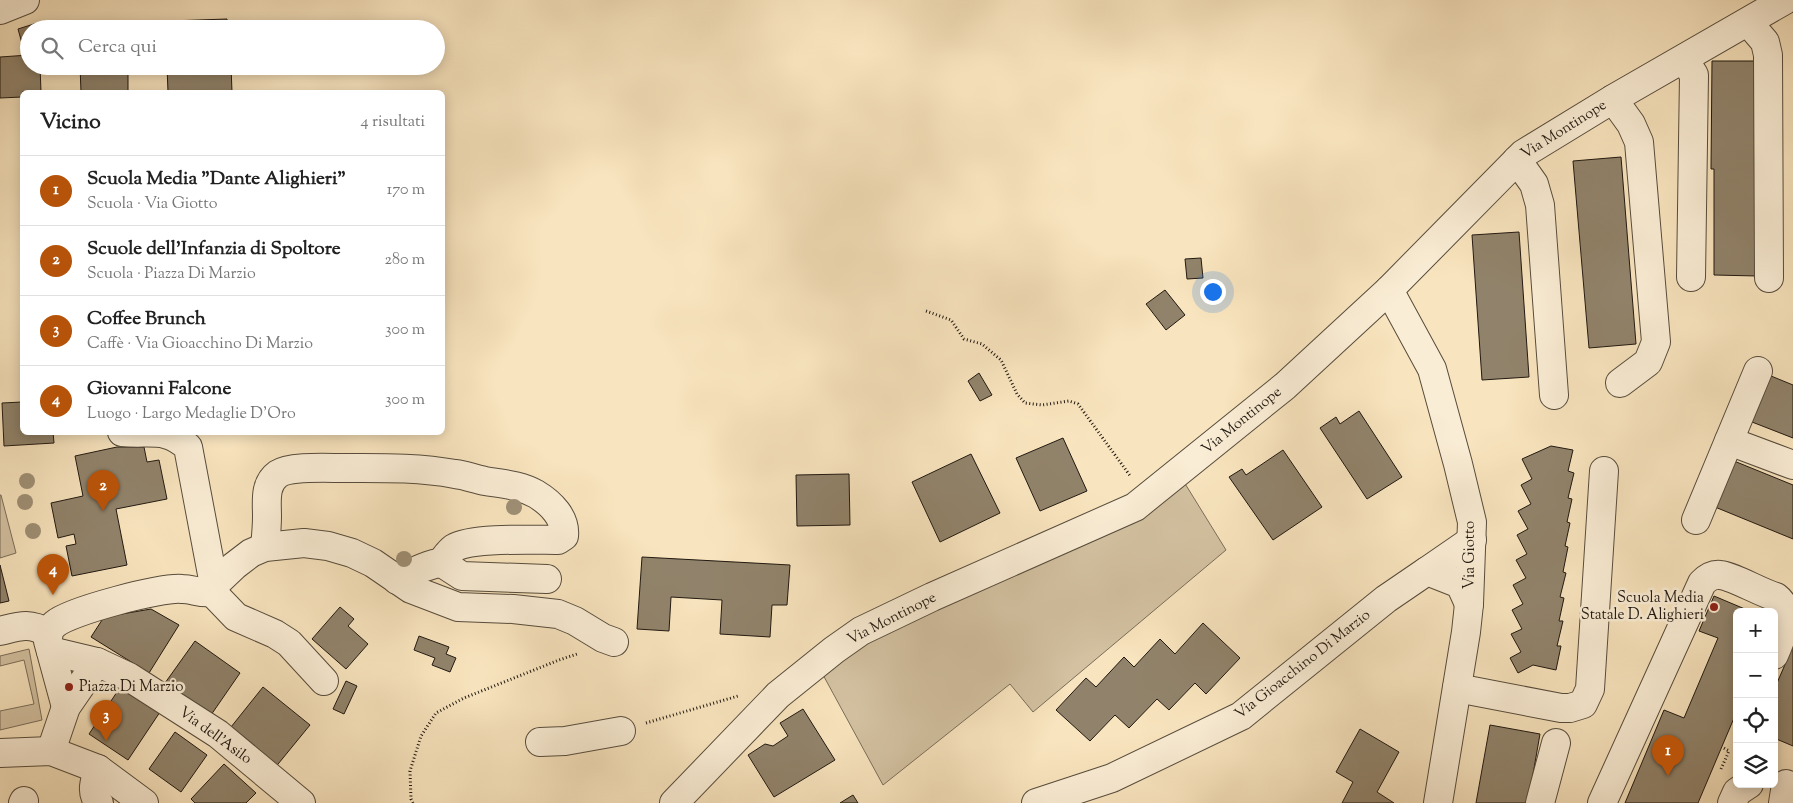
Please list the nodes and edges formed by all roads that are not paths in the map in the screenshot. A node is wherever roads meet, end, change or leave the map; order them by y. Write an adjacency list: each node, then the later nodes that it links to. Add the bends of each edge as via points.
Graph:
1 (25, 0): 3 (street)
2 (1785, 0): 4 (street, Via Montinope)
3 (0, 10)
4 (1748, 22): 5 (street, Via Montinope); 9 (street, via 1765,42 1768,54)
5 (1684, 58): 6 (street, Via Montinope); 8 (street, via 1694,76)
6 (1613, 99): 7 (street, Via Montinope); 12 (street, via 1639,142 1656,342 1648,362)
7 (1517, 160): 10 (street, Via Montinope); 13 (street, via 1534,184 1540,205)
8 (1691, 277)
9 (1769, 278)
10 (1389, 290): 19 (street, Via Giotto, via 1432,368 1472,522); 46 (street, Via Montinope, via 1285,386 1135,507 861,631 824,657 778,695)
11 (1758, 371): 15 (street)
12 (1620, 383)
13 (1554, 395)
14 (172, 435): 25 (street, via 188,447)
15 (1729, 441): 16 (street); 18 (street)
16 (1793, 465)
17 (1604, 471): 33 (street, via 1590,689 1583,704 1561,708)
18 (1696, 520)
19 (1472, 540): 22 (street, Via Gioacchino Di Marzio); 26 (street, Via Giotto)
20 (265, 547): 21 (street, via 266,498 272,480 279,473 312,467 408,469 502,482 536,494 554,508 565,529 564,536 558,540 497,540 455,548 446,556); 24 (street, via 304,543 328,546 373,563); 25 (street, via 234,566)
21 (445, 562): 23 (street, via 462,576); 24 (street, via 420,568)
22 (1427, 571): 26 (street, via 1460,584); 41 (street, Via Gioacchino Di Marzio, via 1386,599 1241,716)
23 (548, 579)
24 (397, 580): 29 (street, via 411,589 458,607 558,614)
25 (213, 589): 28 (street, via 202,593 181,588 101,606 60,620 53,625); 32 (street, via 236,617 289,643)
26 (1469, 604): 33 (street, Via Giotto)
27 (0, 631): 28 (street, via 37,626)
28 (50, 642): 31 (street); 34 (street)
29 (614, 642)
30 (1775, 653): 51 (street, via 1789,617 1784,603 1725,576 1715,575 1705,580)
31 (97, 662): 34 (street); 45 (street, Via dell'Asilo, via 129,677 218,734)
32 (324, 681)
33 (1457, 688): 49 (street, Via Giotto)
34 (66, 707): 38 (street)
35 (621, 731): 36 (street)
36 (540, 742)
37 (1556, 743): 50 (street)
38 (51, 751): 39 (street); 40 (street)
39 (0, 753)
40 (98, 769): 43 (street, via 93,787); 44 (street)
41 (1112, 778): 47 (street, Via Gioacchino Di Marzio); 48 (street)
42 (1743, 788): 52 (street)
43 (98, 803)
44 (144, 803)
45 (302, 803)
46 (674, 803)
47 (1036, 803)
48 (1097, 803)
49 (1438, 803)
50 (1540, 803)
51 (1602, 803)
52 (1732, 803)

